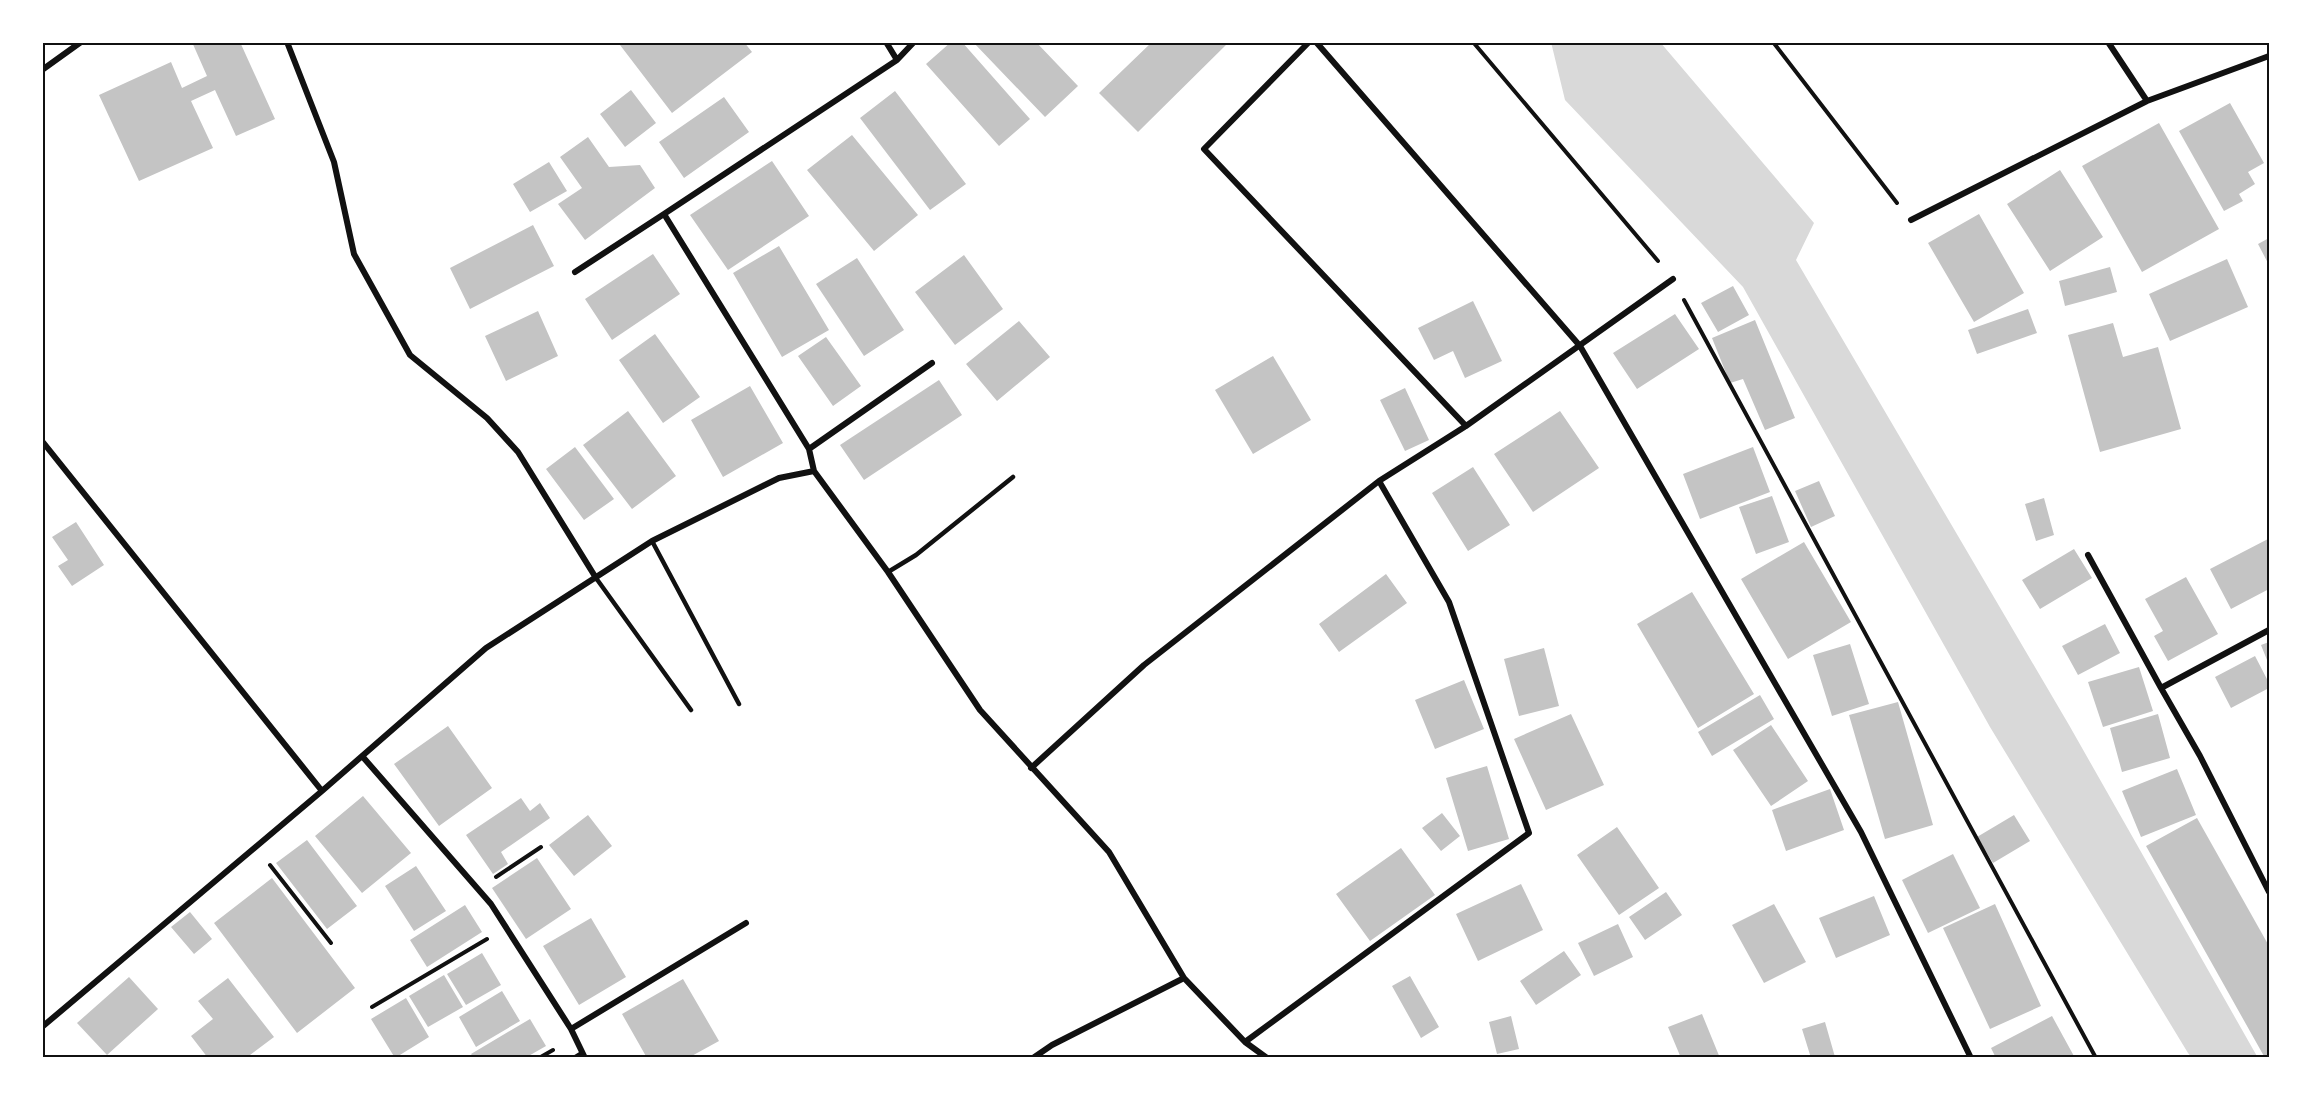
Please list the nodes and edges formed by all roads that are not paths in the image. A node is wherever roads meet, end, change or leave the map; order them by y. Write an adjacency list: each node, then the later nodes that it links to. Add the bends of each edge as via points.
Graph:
1 (81, 42): 10 (street)
2 (287, 42): 27 (street, via 334,162 354,254 410,355 487,418 518,452)
3 (886, 42): 9 (street)
4 (914, 42): 9 (street)
5 (1309, 42): 18 (street, via 1203,149)
6 (1316, 42): 16 (street)
7 (2108, 42): 11 (street)
8 (2269, 56): 11 (street)
9 (897, 60): 12 (street)
10 (42, 70)
11 (2147, 101): 13 (street)
12 (664, 214): 14 (street); 20 (street)
13 (1911, 220)
14 (575, 272)
15 (1673, 279): 16 (street)
16 (1580, 346): 18 (street); 42 (street, via 1861,832)
17 (932, 363): 20 (street)
18 (1466, 426): 23 (street)
19 (42, 441): 34 (street)
20 (809, 449): 21 (street)
21 (814, 471): 24 (street, via 778,478); 26 (street)
22 (1013, 477): 26 (lane, via 916,555)
23 (1379, 481): 33 (street, via 1144,665); 40 (street, via 1449,602 1529,833)
24 (652, 541): 27 (street); 30 (lane)
25 (2088, 555): 29 (street)
26 (888, 572): 33 (street, via 980,710)
27 (596, 578): 31 (lane); 32 (street, via 486,648)
28 (2269, 630): 29 (street)
29 (2161, 688): 35 (street)
30 (739, 704)
31 (691, 710)
32 (362, 756): 34 (street); 39 (street, via 491,904)
33 (1031, 768): 37 (street, via 1109,852)
34 (322, 791): 38 (street)
35 (2269, 892)
36 (746, 923): 39 (street)
37 (1184, 978): 40 (street); 44 (street)
38 (42, 1027)
39 (571, 1029): 41 (street)
40 (1245, 1042): 45 (street)
41 (584, 1056): 43 (lane)
42 (1970, 1056)
43 (574, 1058)
44 (1033, 1058)
45 (1267, 1058)

